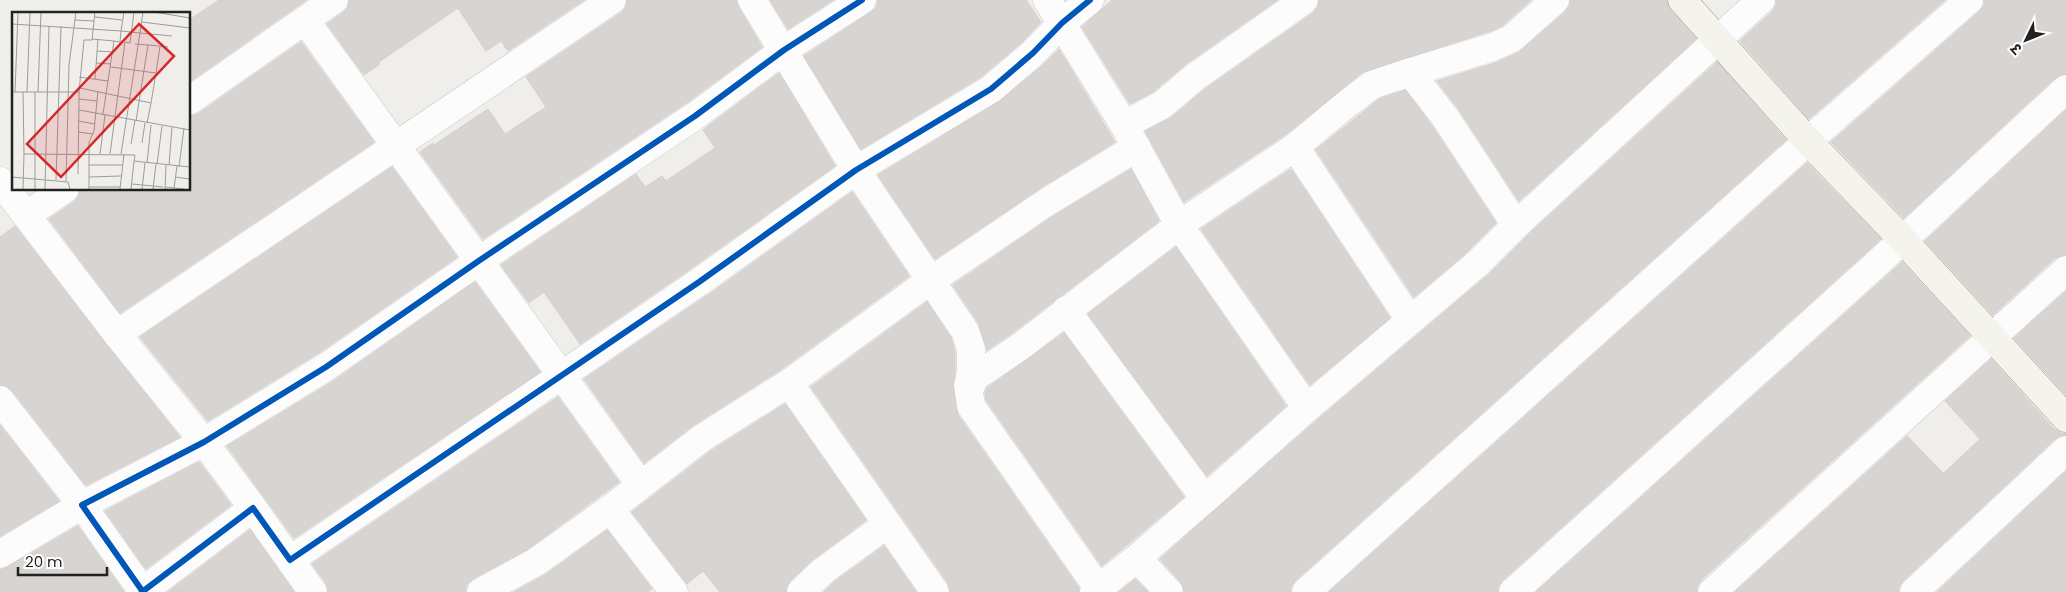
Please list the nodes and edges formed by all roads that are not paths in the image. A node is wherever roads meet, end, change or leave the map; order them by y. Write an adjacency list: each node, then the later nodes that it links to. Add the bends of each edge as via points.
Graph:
1 (334, 0): 12 (street)
2 (612, 0): 21 (street)
3 (752, 0): 15 (street)
4 (862, 0): 15 (street)
5 (1047, 0): 13 (street)
6 (1090, 0): 13 (street)
7 (1304, 0): 19 (street, via 1195,76)
8 (1555, 0): 16 (street, via 1510,39)
9 (1682, 0): 14 (street)
10 (1761, 0): 14 (street)
11 (1969, 0): 20 (street)
12 (305, 20): 18 (street); 21 (street)
13 (1062, 23): 19 (street); 23 (street, via 1033,54 991,89)
14 (1718, 40): 20 (street); 28 (street)
15 (784, 50): 23 (street); 30 (street, via 695,116)
16 (1410, 72): 22 (street, via 1372,86); 28 (street, via 1445,117)
17 (2066, 88): 29 (street)
18 (190, 100)
19 (1130, 136): 27 (street); 32 (street, via 1047,202)
20 (1808, 141): 29 (street); 62 (street)
21 (395, 145): 30 (street); 35 (street)
22 (1295, 147): 27 (street); 34 (street)
23 (856, 170): 32 (street); 37 (street)
24 (0, 181): 26 (street)
25 (64, 190): 26 (street)
26 (27, 216): 35 (street)
27 (1179, 225): 33 (street); 41 (street)
28 (1516, 225): 34 (street, via 1478,263)
29 (1904, 240): 36 (street); 63 (street)
30 (480, 260): 37 (street); 43 (street, via 326,367)
31 (2066, 270): 36 (street)
32 (931, 282): 38 (street); 39 (street, via 965,331 971,349)
33 (1066, 310): 39 (street, via 975,377); 46 (street)
34 (1410, 320): 41 (street)
35 (117, 334): 43 (street)
36 (1993, 337): 42 (street); 64 (street)
37 (562, 376): 45 (street); 53 (street)
38 (789, 383): 45 (street, via 702,438); 50 (street)
39 (969, 390): 54 (street, via 971,406)
40 (0, 400): 47 (street)
41 (1307, 408): 46 (street)
42 (2066, 418)
43 (204, 442): 47 (street); 48 (street)
44 (2066, 450): 65 (street)
45 (640, 484): 49 (street)
46 (1205, 499): 52 (street)
47 (82, 505): 51 (street); 55 (street)
48 (253, 508): 53 (street); 55 (street)
49 (610, 509): 57 (street, via 536,562); 58 (street)
50 (886, 525): 59 (street, via 823,571); 60 (street)
51 (0, 554)
52 (1137, 558): 54 (street); 61 (street)
53 (290, 560): 56 (street)
54 (1096, 590)
55 (143, 592)
56 (313, 592)
57 (482, 592)
58 (674, 592)
59 (801, 592)
60 (935, 592)
61 (1169, 592)
62 (1306, 592)
63 (1513, 592)
64 (1712, 592)
65 (1914, 592)

